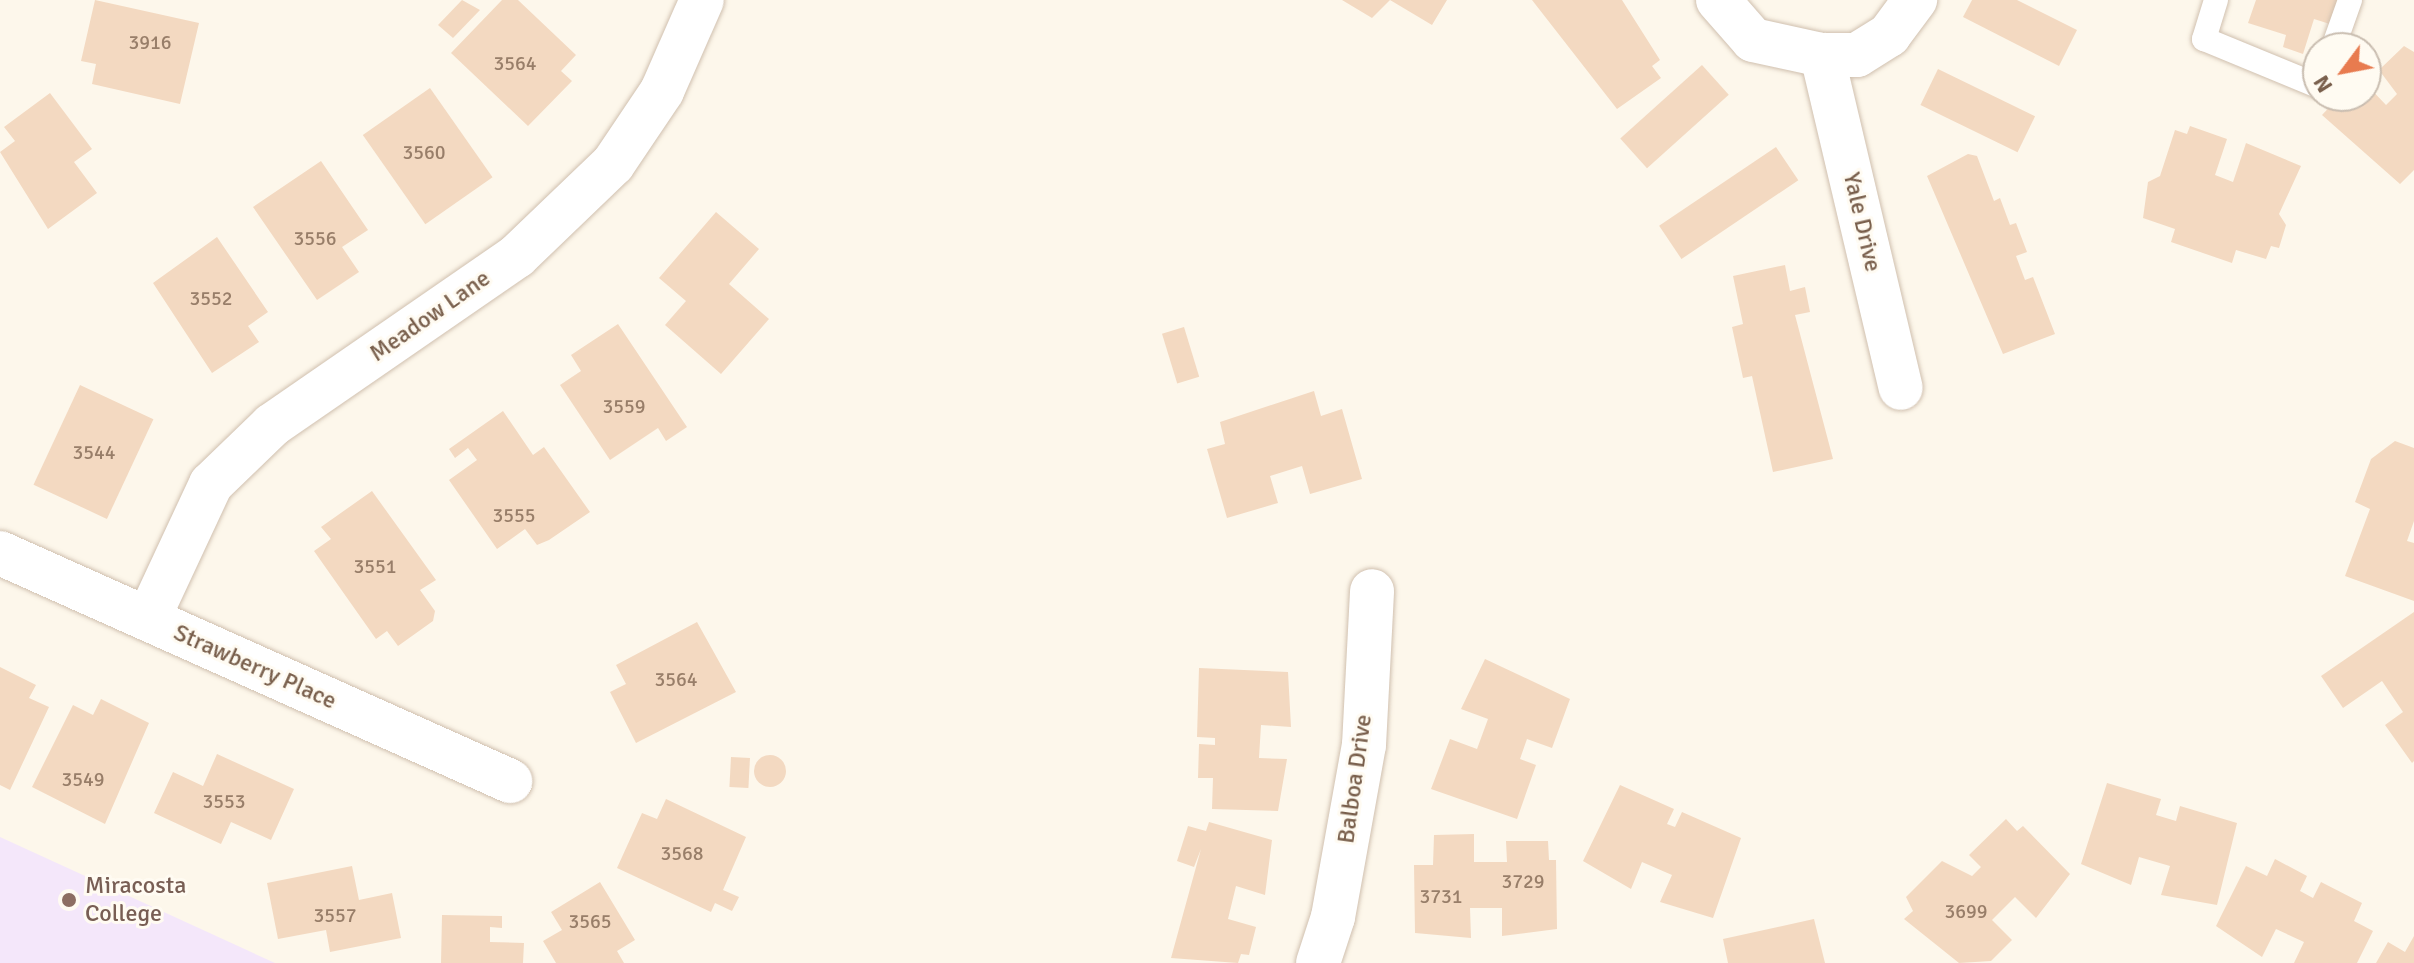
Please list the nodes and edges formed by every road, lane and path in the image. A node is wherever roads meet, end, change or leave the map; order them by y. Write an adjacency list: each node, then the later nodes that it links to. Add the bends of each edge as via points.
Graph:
1 (702, 0): 12 (street, Meadow Lane, via 662,91 613,164 517,256 272,425 222,474)
2 (1718, 0): 7 (street, via 1753,40)
3 (1915, 0): 7 (street, via 1889,35 1857,55)
4 (2216, 0): 8 (lane, via 2204,39)
5 (2350, 0): 6 (lane)
6 (2339, 32)
7 (1822, 55): 9 (street, Yale Drive)
8 (2302, 79)
9 (1901, 388)
10 (0, 553): 12 (street, Strawberry Place)
11 (1372, 591): 14 (street, Balboa Drive, via 1364,745 1333,917)
12 (148, 619): 13 (street, Strawberry Place)
13 (510, 781)
14 (1318, 963)

